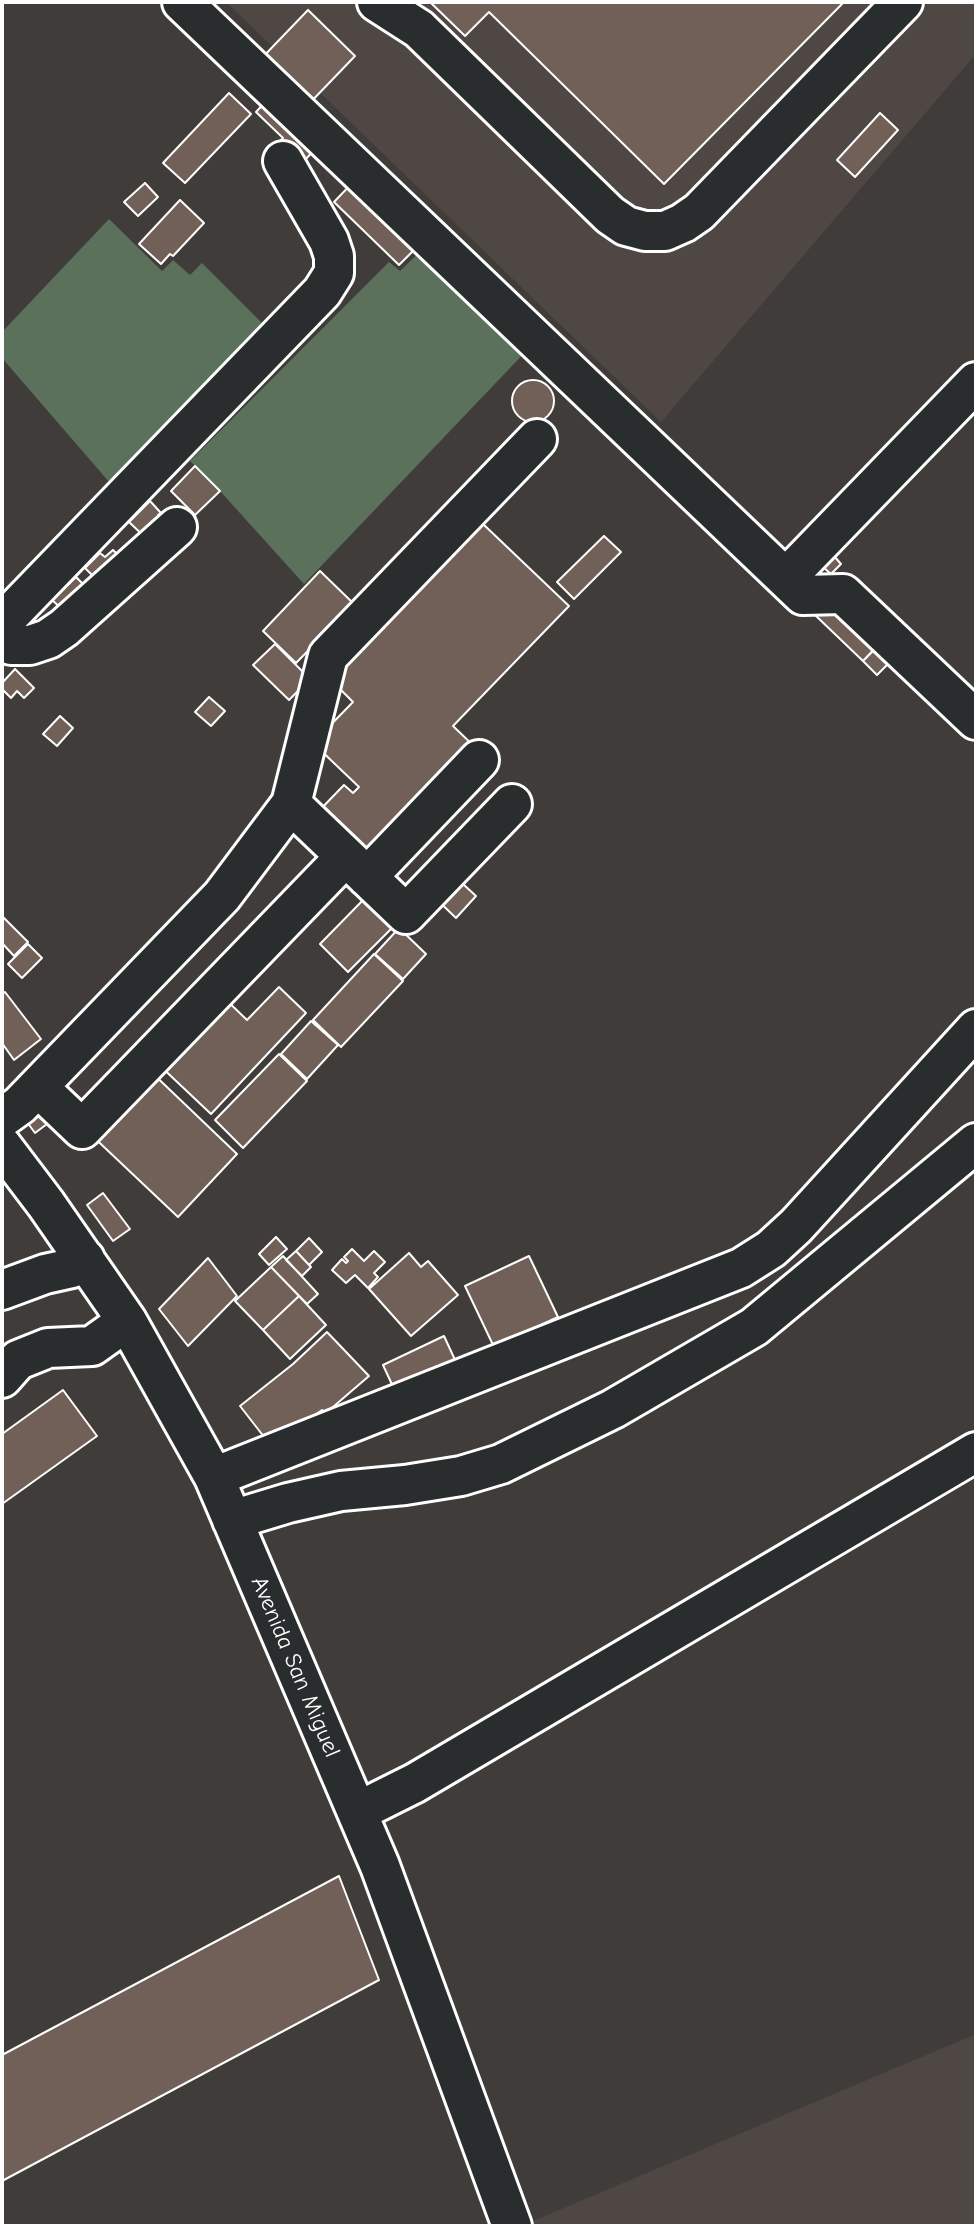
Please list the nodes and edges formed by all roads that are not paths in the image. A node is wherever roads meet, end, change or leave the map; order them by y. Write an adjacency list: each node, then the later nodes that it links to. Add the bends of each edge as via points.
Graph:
1 (182, 2): 8 (street)
2 (377, 2): 3 (street, via 419,29 610,215 645,231 665,231 699,212)
3 (903, 2)
4 (283, 161): 9 (street, via 329,241 334,273 328,283)
5 (976, 382): 8 (street)
6 (537, 439): 13 (street, via 328,656)
7 (177, 527): 10 (street, via 48,639 11,645)
8 (786, 579): 11 (street, via 803,595 843,594)
9 (2, 623)
10 (2, 636)
11 (976, 720)
12 (479, 760): 15 (street)
13 (291, 804): 15 (street); 17 (street, via 222,896)
14 (512, 804): 15 (street, via 406,914)
15 (356, 867): 17 (street, via 82,1129)
16 (976, 1029): 26 (street, via 796,1226 741,1268)
17 (38, 1087): 18 (street)
18 (2, 1118)
19 (976, 1143): 27 (street, via 754,1327 613,1409 501,1464 461,1476 341,1491)
20 (2, 1146): 21 (street, Avenida San Miguel)
21 (85, 1259): 22 (street, via 72,1268); 23 (street, Avenida San Miguel)
22 (2, 1290)
23 (127, 1321): 24 (street, via 92,1346 48,1348 18,1360); 26 (street, Avenida San Miguel)
24 (2, 1378)
25 (976, 1452): 28 (street, via 415,1783)
26 (214, 1478): 27 (street, Avenida San Miguel)
27 (232, 1520): 28 (street, Avenida San Miguel)
28 (357, 1812): 29 (street, Avenida San Miguel)
29 (512, 2226)

